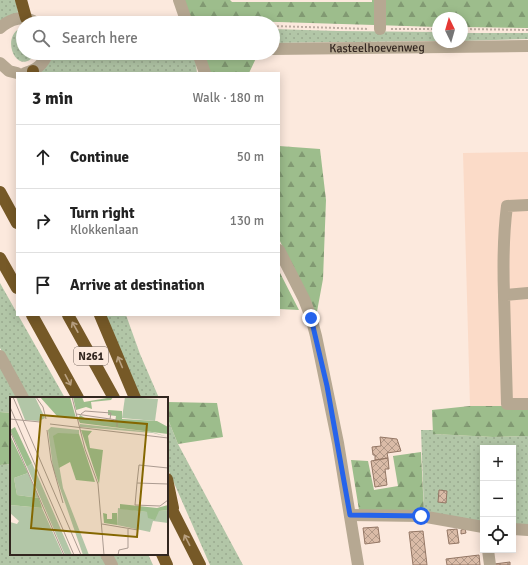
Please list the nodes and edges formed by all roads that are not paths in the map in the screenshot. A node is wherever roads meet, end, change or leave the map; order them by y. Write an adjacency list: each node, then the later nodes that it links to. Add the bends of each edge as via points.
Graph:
1 (21, 0): 4 (highway)
2 (179, 0): 5 (street)
3 (380, 0): 8 (street)
4 (29, 16)
5 (185, 16)
6 (16, 18): 7 (street)
7 (0, 28)
8 (380, 29)
9 (528, 46): 10 (street, Kasteelhoevenweg)
10 (280, 49)
11 (45, 60): 14 (street)
12 (200, 60): 15 (street)
13 (0, 63): 16 (street, via 9,71)
14 (30, 72)
15 (205, 72)
16 (16, 73)
17 (0, 192): 19 (highway)
18 (528, 205): 24 (street, via 506,206)
19 (16, 221)
20 (280, 252): 37 (street, via 304,299 316,336)
21 (0, 258): 22 (highway)
22 (16, 286)
23 (528, 293): 24 (street)
24 (504, 295): 33 (street, via 507,404)
25 (33, 316): 30 (highway, N261, one-way to 30)
26 (69, 316): 31 (highway, N261, one-way to 26)
27 (100, 316): 32 (highway, N261, one-way to 27)
28 (0, 356): 29 (street)
29 (22, 397)
30 (77, 397)
31 (113, 397)
32 (135, 397)
33 (528, 404)
34 (168, 484): 36 (highway)
35 (168, 502): 36 (highway)
36 (175, 515): 46 (highway, one-way to 36)
37 (350, 515): 38 (street, via 421,516); 47 (street)
38 (480, 527)
39 (516, 529): 40 (street)
40 (528, 530)
41 (488, 553): 48 (street)
42 (107, 555): 44 (street)
43 (162, 555): 45 (highway)
44 (112, 565)
45 (167, 565)
46 (200, 565)
47 (358, 565)
48 (490, 565)

